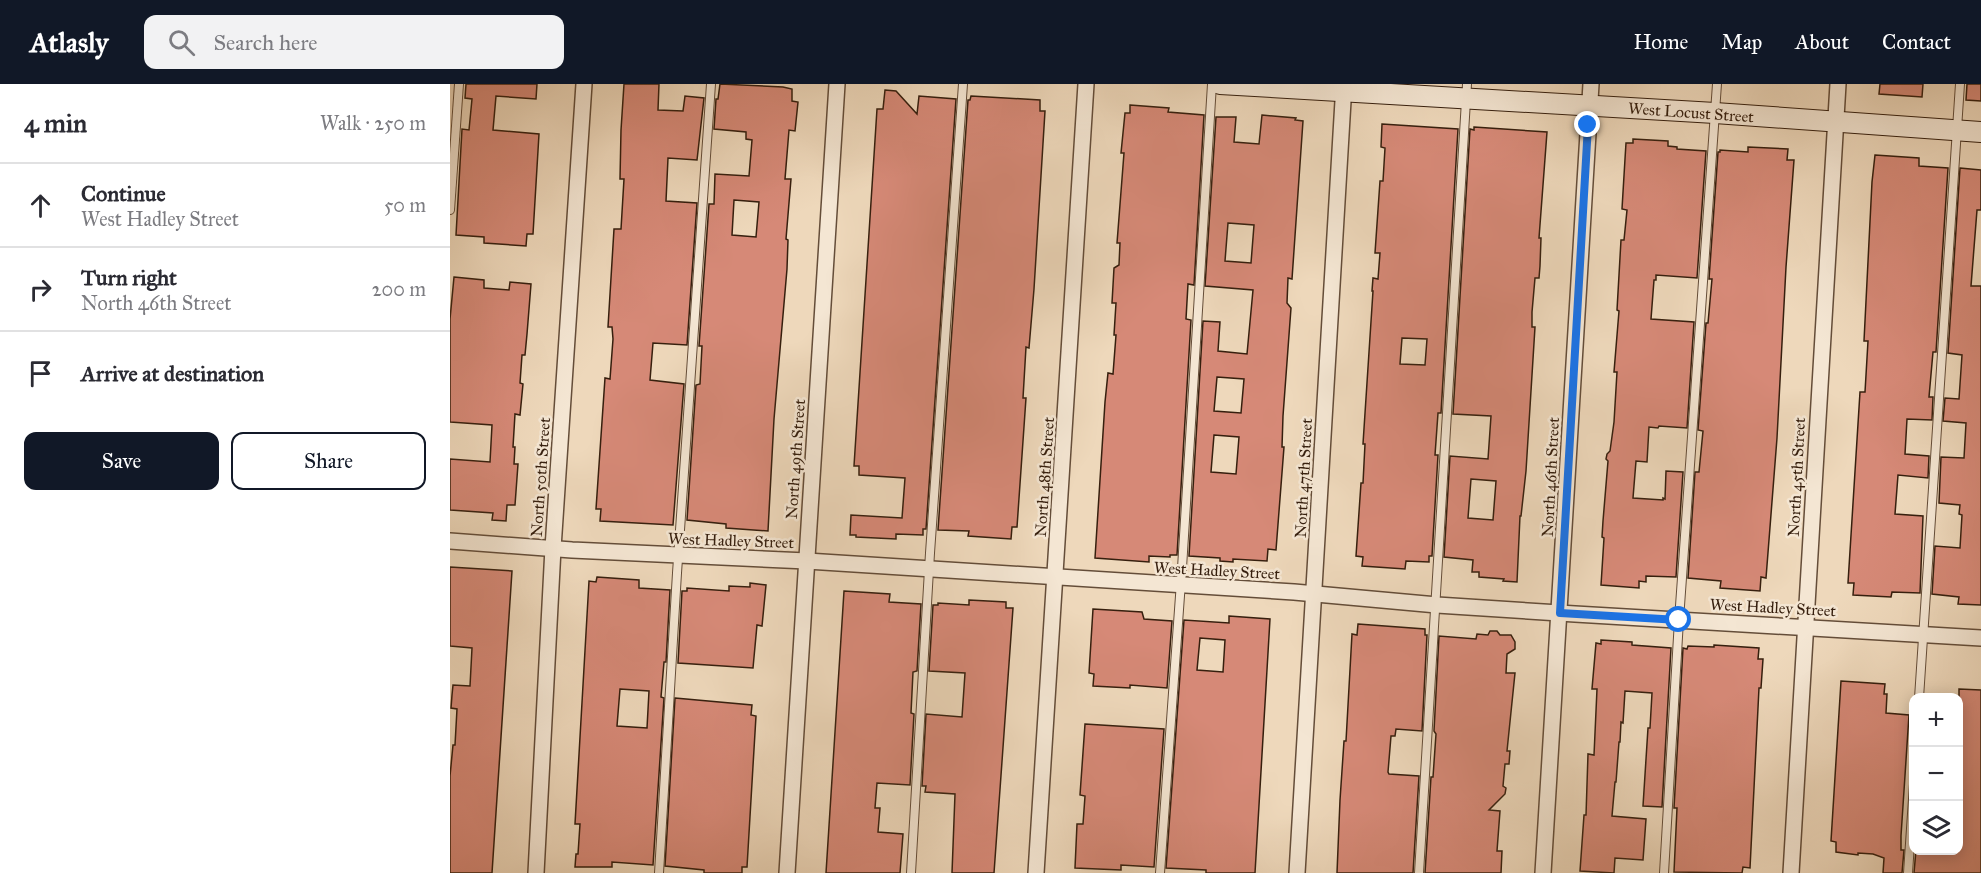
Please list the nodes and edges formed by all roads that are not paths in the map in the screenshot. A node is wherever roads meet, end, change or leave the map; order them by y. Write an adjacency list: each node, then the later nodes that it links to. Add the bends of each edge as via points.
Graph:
1 (459, 84): 20 (lane)
2 (584, 84): 22 (street, North 50th Street)
3 (711, 84): 23 (lane)
4 (837, 84): 24 (street, North 49th Street)
5 (963, 84): 25 (lane)
6 (1086, 84): 26 (street, North 48th Street)
7 (1212, 84): 27 (lane)
8 (1220, 84): 13 (street, West Locust Street)
9 (1591, 84): 15 (street, North 46th Street)
10 (1717, 84): 16 (lane)
11 (1838, 84): 17 (street, North 45th Street)
12 (1960, 84): 18 (lane)
13 (1344, 88): 14 (street, West Locust Street); 28 (street, North 47th Street)
14 (1466, 92): 15 (street, West Locust Street); 29 (lane)
15 (1590, 106): 16 (street, West Locust Street); 30 (street, North 46th Street)
16 (1715, 113): 17 (street, West Locust Street); 31 (lane)
17 (1836, 123): 18 (street, West Locust Street); 32 (street, North 45th Street)
18 (1957, 130): 19 (street, West Locust Street); 33 (lane)
19 (1981, 132)
20 (450, 210)
21 (450, 541): 22 (street, West Hadley Street)
22 (553, 548): 23 (street, West Hadley Street); 37 (street, North 50th Street)
23 (679, 556): 24 (street, West Hadley Street); 38 (lane)
24 (807, 561): 25 (street, West Hadley Street); 39 (street, North 49th Street)
25 (929, 569): 26 (street, West Hadley Street); 40 (lane)
26 (1056, 578): 27 (street, West Hadley Street); 41 (street, North 48th Street)
27 (1181, 586): 28 (street, West Hadley Street); 42 (lane)
28 (1315, 594): 29 (street, West Hadley Street); 43 (street, North 47th Street)
29 (1437, 605): 30 (street, West Hadley Street); 44 (lane)
30 (1560, 613): 31 (street, West Hadley Street); 45 (street, North 46th Street)
31 (1679, 620): 32 (street, West Hadley Street); 46 (lane)
32 (1805, 627): 33 (street, West Hadley Street); 47 (street, North 45th Street)
33 (1923, 634): 34 (street, West Hadley Street); 35 (lane)
34 (1981, 638)
35 (1919, 693)
36 (1913, 801): 48 (lane)
37 (536, 873)
38 (659, 873)
39 (787, 873)
40 (911, 873)
41 (1036, 873)
42 (1160, 873)
43 (1297, 873)
44 (1419, 873)
45 (1543, 873)
46 (1664, 873)
47 (1791, 873)
48 (1908, 873)

